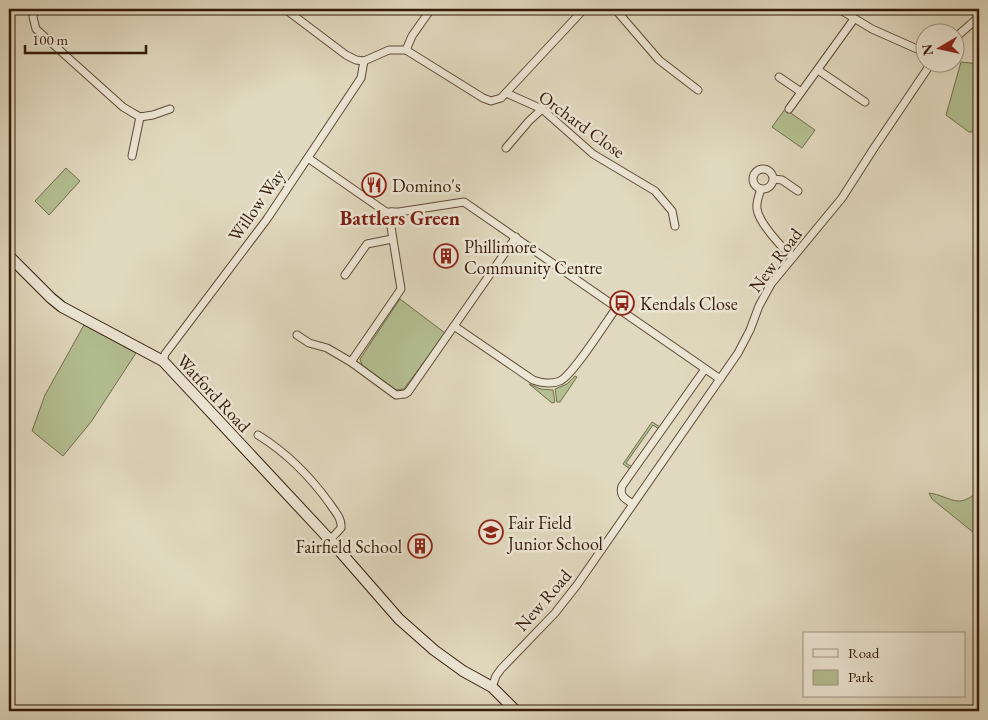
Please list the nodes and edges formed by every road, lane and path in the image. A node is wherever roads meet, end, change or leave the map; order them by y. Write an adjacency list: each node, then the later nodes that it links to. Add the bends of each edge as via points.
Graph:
1 (34, 9): 23 (street, via 36,29 123,107)
2 (285, 9): 12 (street, via 346,55)
3 (431, 9): 11 (street)
4 (584, 9): 18 (street)
5 (615, 9): 16 (street, via 659,60)
6 (840, 9): 8 (street)
7 (979, 17): 9 (street)
8 (854, 19): 10 (street); 13 (street)
9 (966, 28)
10 (916, 48)
11 (406, 50): 12 (street, via 389,50); 18 (street, via 483,98 497,101)
12 (364, 61): 26 (street, Willow Way, via 360,78)
13 (818, 70): 17 (street); 19 (street)
14 (925, 72): 35 (street, New Road, via 842,198)
15 (779, 77): 17 (street)
16 (698, 90)
17 (801, 92): 22 (street)
18 (506, 93): 21 (street, Orchard Close)
19 (865, 102)
20 (170, 109): 23 (street)
21 (542, 109): 24 (street); 31 (street, Orchard Close, via 593,154 655,191 672,211)
22 (789, 109)
23 (140, 117): 25 (street)
24 (506, 148)
25 (132, 156)
26 (308, 158): 30 (street, via 382,209); 40 (street, Willow Way, via 165,354)
27 (774, 179): 28 (street, via 771,186); 28 (street, via 768,170 756,172 753,181); 29 (street, via 782,180)
28 (761, 189): 35 (street, via 758,214 774,238)
29 (798, 191)
30 (392, 212): 32 (street, via 464,202); 33 (street)
31 (675, 226)
32 (516, 237): 37 (street); 38 (street)
33 (392, 239): 36 (street, via 367,244); 41 (street, via 401,289)
34 (9, 256): 40 (main road, Watford Road, via 62,307)
35 (793, 257): 43 (street, New Road, via 764,295 745,341)
36 (345, 275)
37 (617, 307): 38 (street, via 570,374 548,384 533,380); 42 (street)
38 (454, 326): 41 (street, via 405,394 396,395)
39 (297, 335): 41 (street)
40 (163, 362): 46 (main road, Watford Road)
41 (351, 362)
42 (705, 369): 43 (street); 45 (street, via 622,486 623,497)
43 (720, 379): 45 (street, New Road)
44 (258, 435): 46 (street, Watford Road, via 313,480 340,518 341,528)
45 (633, 504): 47 (street, New Road, via 577,585 555,613 500,669)
46 (330, 540): 47 (main road, Watford Road, via 399,619 434,650)
47 (492, 687): 48 (main road, Watford Road)
48 (516, 711)

